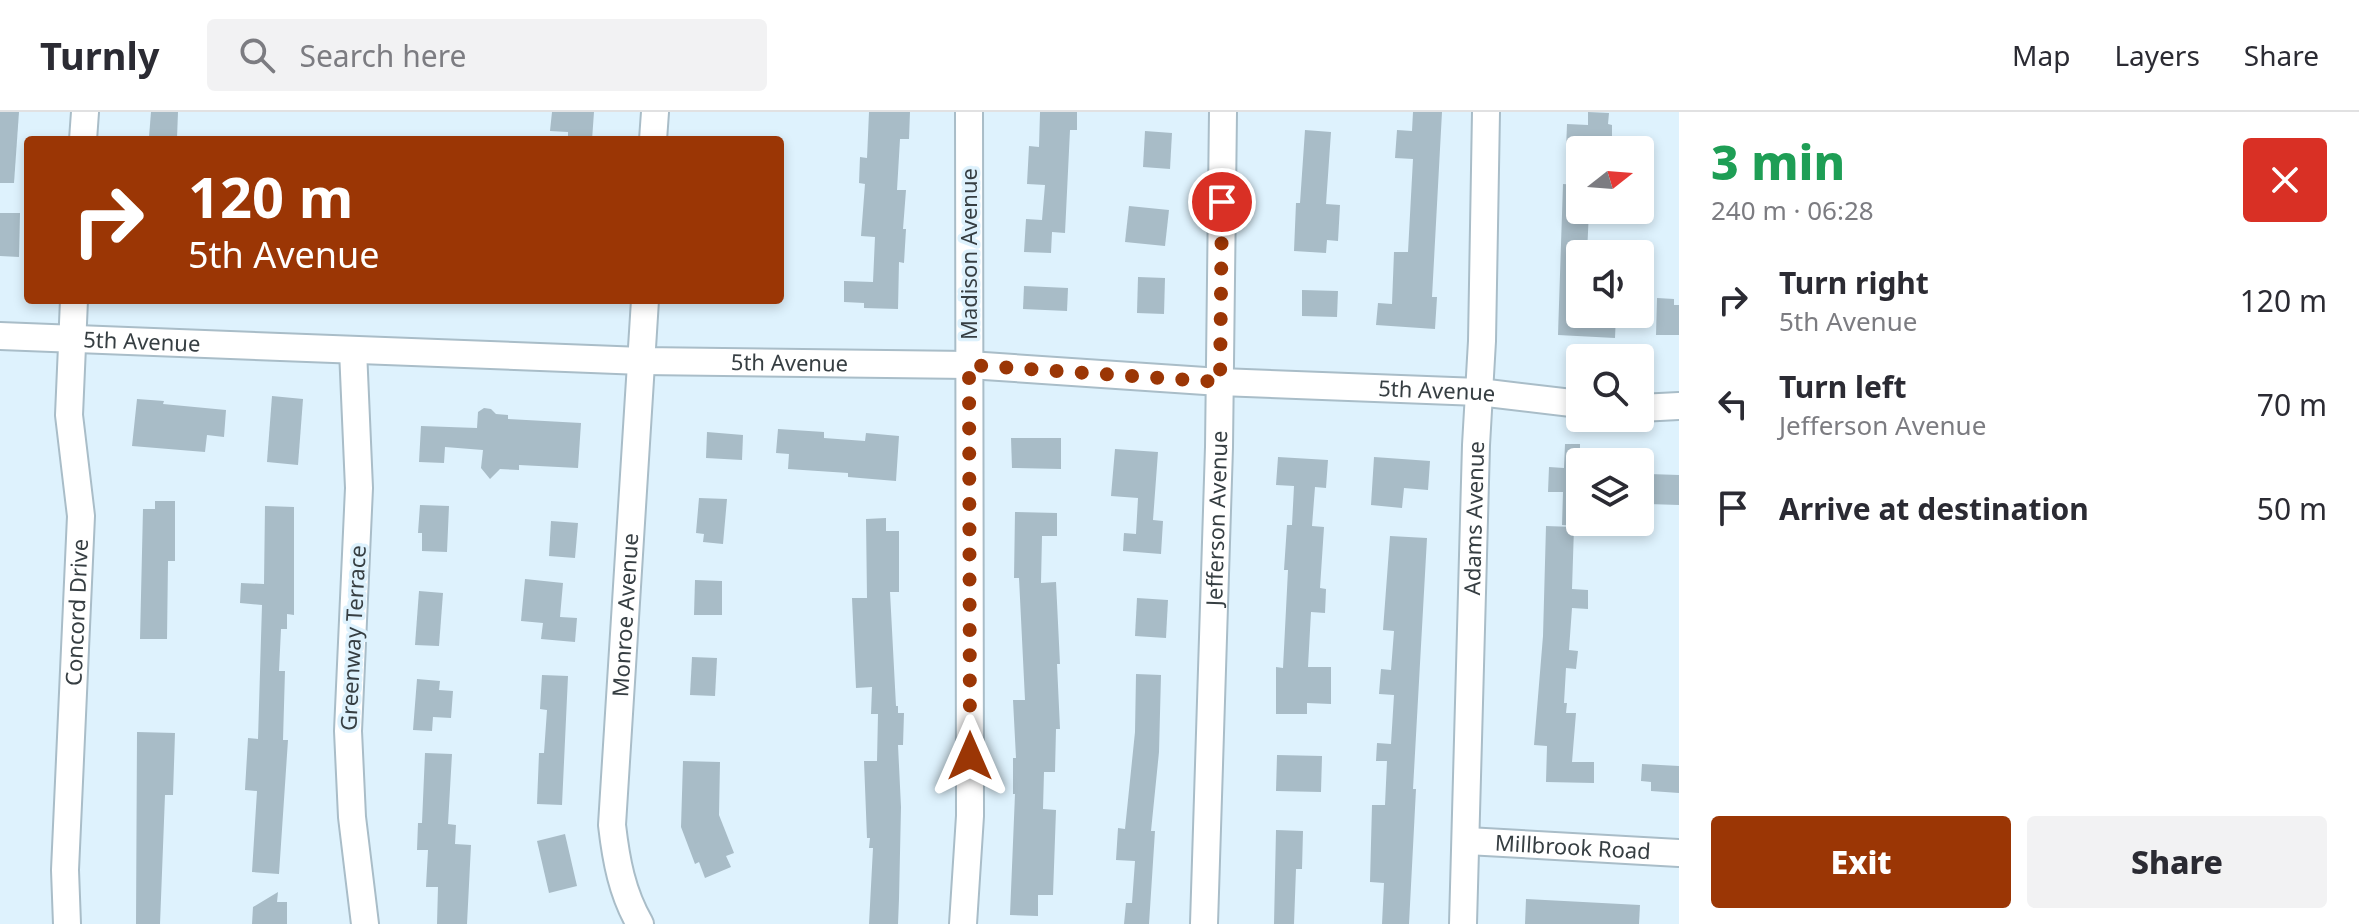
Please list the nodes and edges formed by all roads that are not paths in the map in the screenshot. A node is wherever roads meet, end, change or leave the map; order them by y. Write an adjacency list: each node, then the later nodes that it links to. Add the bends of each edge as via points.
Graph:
1 (85, 112): 6 (street)
2 (655, 112): 7 (street)
3 (969, 112): 14 (street, Madison Avenue)
4 (1223, 112): 15 (street, Jefferson Avenue)
5 (1486, 112): 16 (street, Adams Avenue)
6 (83, 136)
7 (653, 136)
8 (74, 304): 11 (street, Concord Drive)
9 (645, 304): 13 (street, Monroe Avenue)
10 (0, 336): 11 (street, 5th Avenue)
11 (72, 340): 12 (street, 5th Avenue); 22 (street, Concord Drive, via 69,415 81,516)
12 (353, 350): 13 (street, 5th Avenue); 23 (street, Greenway Terrace, via 359,488 348,731)
13 (642, 361): 14 (street, 5th Avenue); 24 (street, Monroe Avenue, via 612,825 625,893)
14 (969, 365): 15 (street, 5th Avenue); 25 (street, Madison Avenue, via 970,816)
15 (1220, 382): 16 (street, 5th Avenue); 26 (street, Jefferson Avenue)
16 (1479, 392): 17 (street, 5th Avenue); 20 (street, Adams Avenue)
17 (1566, 402)
18 (1679, 406): 19 (street)
19 (1654, 407)
20 (1467, 841): 21 (street, Millbrook Road); 27 (street, Adams Avenue)
21 (1679, 853)
22 (67, 924)
23 (365, 924)
24 (640, 924)
25 (963, 924)
26 (1204, 924)
27 (1463, 924)

